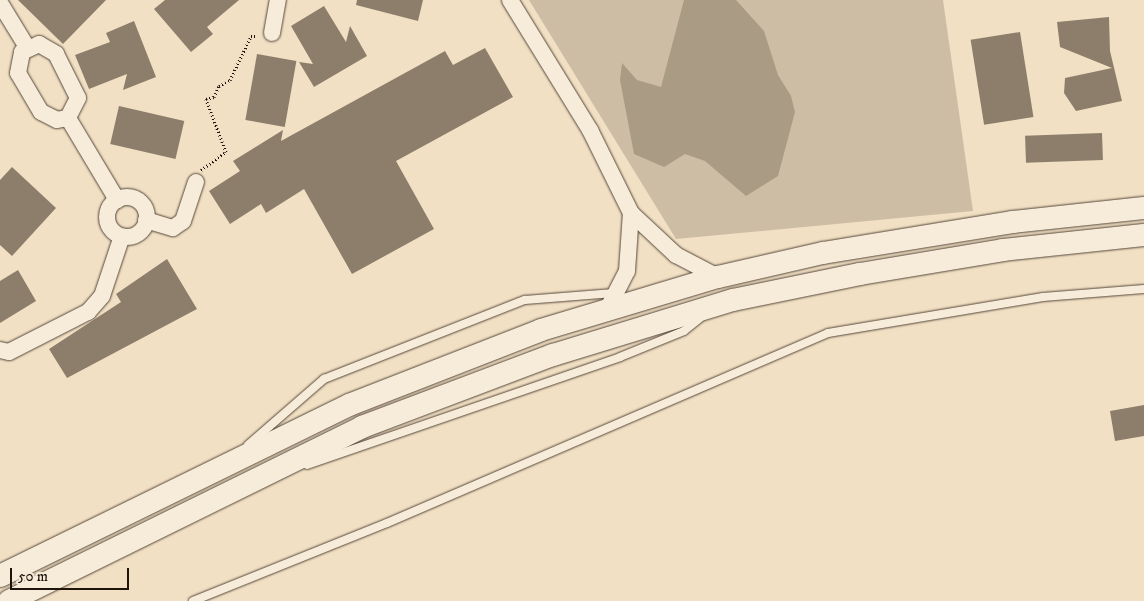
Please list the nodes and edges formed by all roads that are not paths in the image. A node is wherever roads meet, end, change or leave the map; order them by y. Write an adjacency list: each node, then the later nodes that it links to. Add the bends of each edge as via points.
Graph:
1 (278, 0): 4 (street)
2 (510, 0): 10 (street, via 590,130)
3 (0, 3): 5 (street)
4 (272, 33)
5 (27, 47): 6 (street, via 17,62 18,72 41,112 57,120); 6 (street, via 47,46 56,54 78,98)
6 (68, 118): 8 (street)
7 (196, 182): 11 (street, via 183,221 173,228)
8 (117, 200): 11 (street, via 139,201); 12 (street, via 108,219)
9 (1144, 208): 14 (main road, via 862,246)
10 (631, 213): 14 (street, via 676,255); 16 (street, via 627,271)
11 (146, 220): 12 (street, via 137,234)
12 (122, 236): 17 (street, via 109,280 88,312 9,352)
13 (1144, 236): 20 (main road, via 1003,250 714,306 454,389 362,427)
14 (718, 277): 16 (main road, via 661,293)
15 (1144, 289): 21 (lane, via 1043,297 828,333 388,523)
16 (612, 301): 18 (main road, via 349,406); 18 (lane, via 525,300 324,379)
17 (0, 350)
18 (228, 464): 19 (main road)
19 (0, 576)
20 (9, 601)
21 (193, 601)

